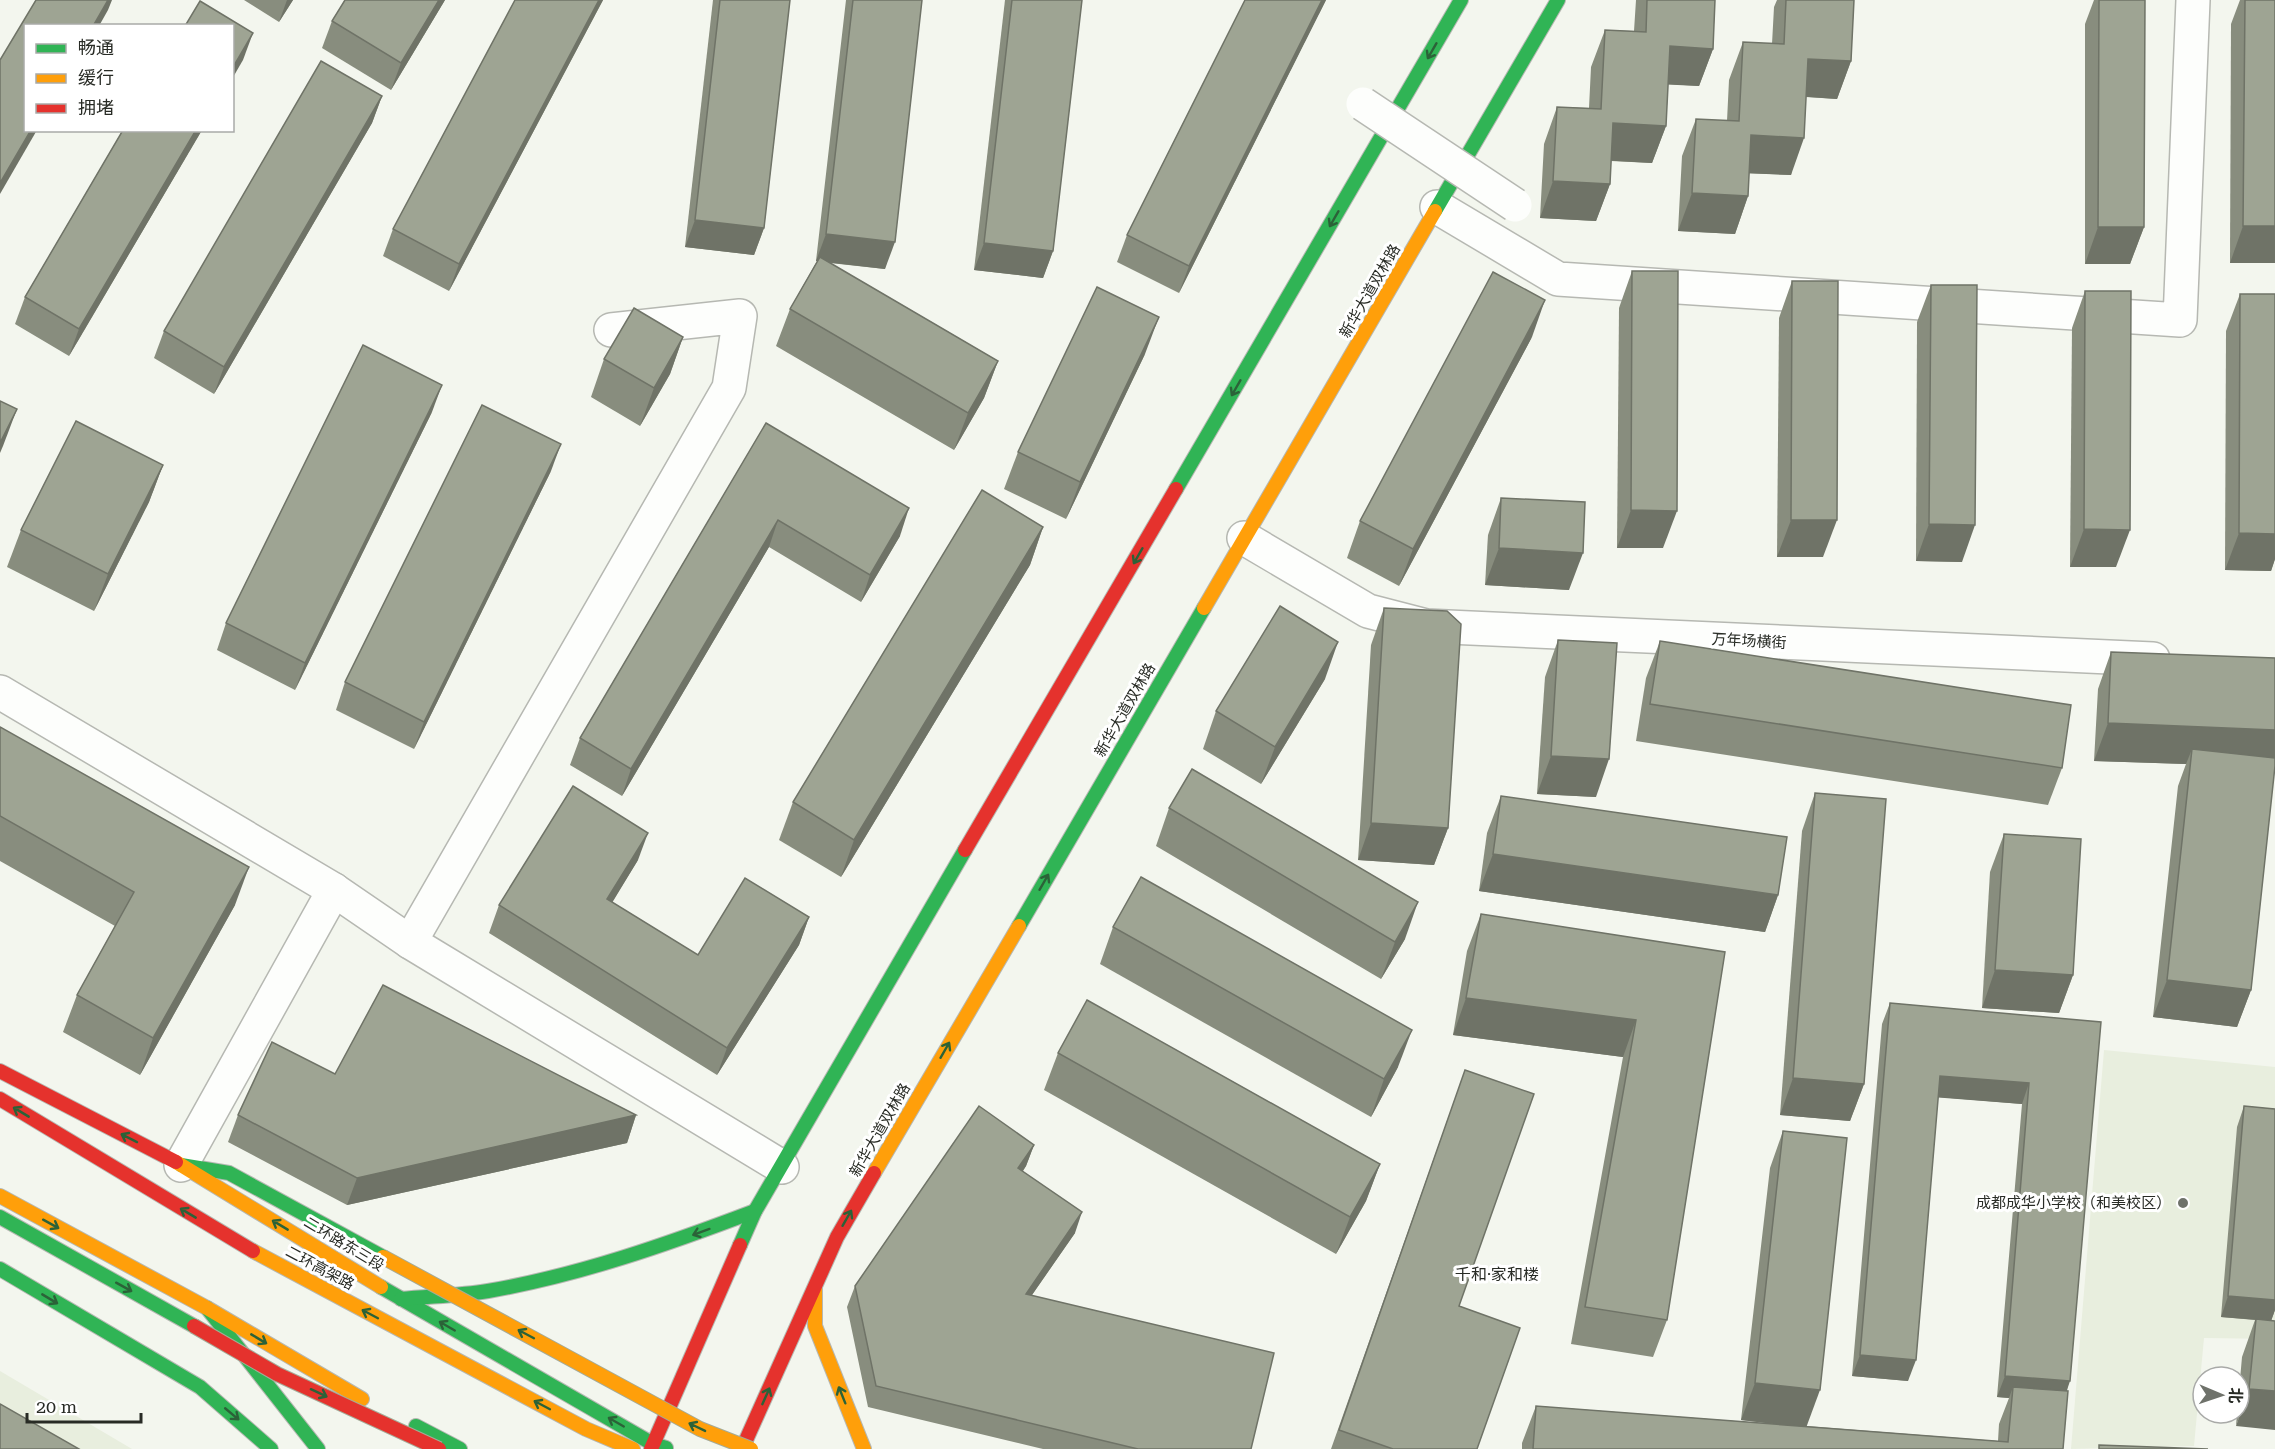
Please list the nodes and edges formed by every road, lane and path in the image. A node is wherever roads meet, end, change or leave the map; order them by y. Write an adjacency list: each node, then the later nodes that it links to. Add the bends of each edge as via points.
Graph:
1 (1461, 0): 16 (main road, one-way to 16)
2 (1558, 0): 6 (main road, 新华大道双林路)
3 (2193, 0): 6 (street, via 2180,320 1558,279)
4 (1363, 104): 5 (street, bridge)
5 (1515, 205)
6 (1437, 207): 8 (main road, 新华大道双林路)
7 (611, 330): 12 (street, via 740,316 729,388)
8 (1244, 538): 9 (street, 万年场横街, via 1368,611 1426,626); 21 (main road, 新华大道双林路, one-way to 8, via 837,1237)
9 (2179, 660)
10 (0, 692): 11 (street)
11 (334, 890): 12 (street); 15 (street)
12 (410, 942): 16 (street)
13 (0, 1071): 15 (main road, 二环路东三段, one-way to 13)
14 (0, 1100): 31 (main road, 二环高架路, one-way to 14, via 586,1429 238,1243)
15 (181, 1165): 22 (main road, 二环路东三段, one-way to 15); 34 (main road, one-way to 15, bridge, via 700,1429 229,1173)
16 (782, 1167): 18 (main road)
17 (0, 1196): 23 (main road, one-way to 23)
18 (755, 1211): 22 (main road, one-way to 22, via 600,1265 487,1292); 24 (main road)
19 (0, 1217): 28 (main road, one-way to 28, bridge, via 277,1374)
20 (0, 1269): 26 (main road, one-way to 26, via 200,1387)
21 (815, 1286): 33 (main road, 新华大道双林路, one-way to 21); 35 (main road, one-way to 21, via 815,1326)
22 (402, 1299): 24 (main road, 二环路东三段, one-way to 22)
23 (207, 1308): 27 (main road); 29 (main road, one-way to 29, via 339,1387)
24 (652, 1446): 32 (main road, 二环路东三段)
25 (594, 1448): 30 (main road)
26 (272, 1449)
27 (318, 1449)
28 (439, 1449)
29 (460, 1449)
30 (612, 1449)
31 (633, 1449)
32 (668, 1449)
33 (742, 1449)
34 (751, 1449)
35 (864, 1449)

